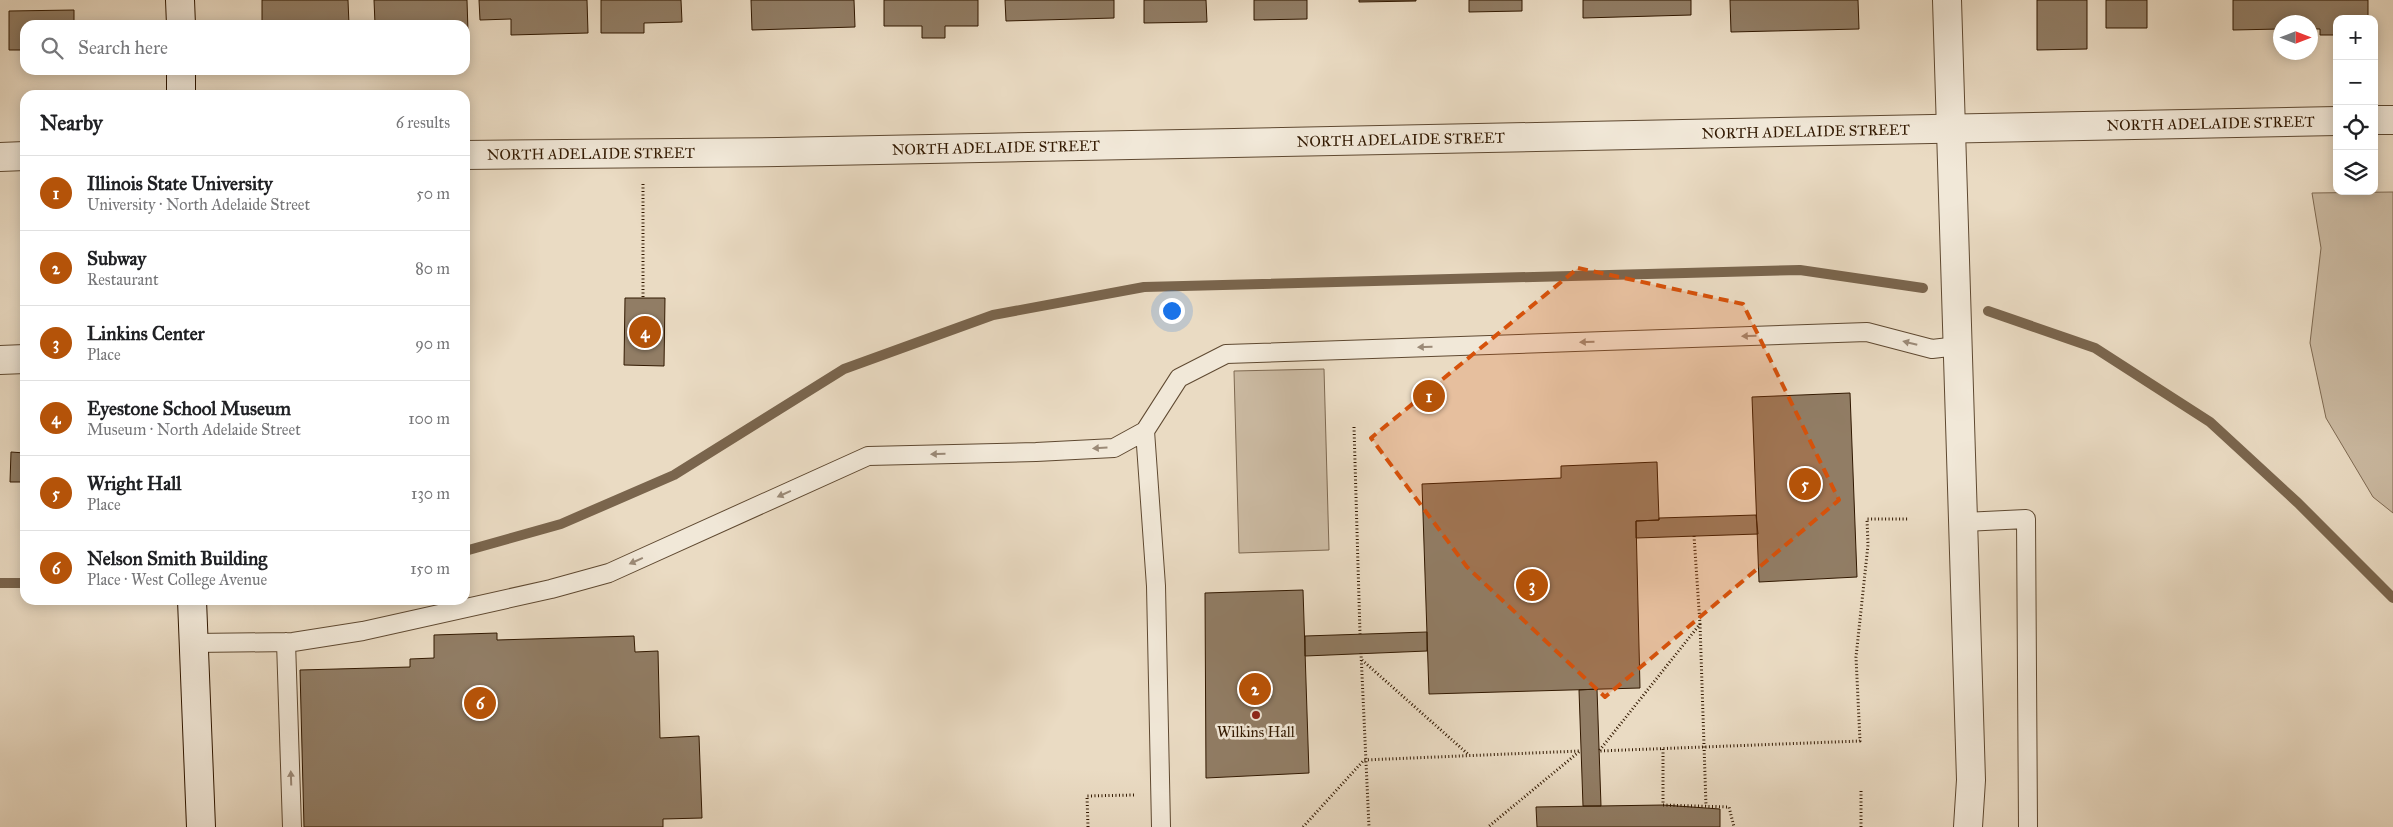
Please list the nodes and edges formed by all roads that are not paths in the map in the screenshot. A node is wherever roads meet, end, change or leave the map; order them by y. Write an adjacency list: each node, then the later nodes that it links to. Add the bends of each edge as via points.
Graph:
1 (180, 0): 3 (street)
2 (1947, 0): 9 (street)
3 (180, 20)
4 (181, 75): 5 (street)
5 (181, 90)
6 (2378, 120): 7 (street)
7 (2393, 120)
8 (2333, 121): 9 (street, NORTH ADELAIDE STREET)
9 (1952, 128): 10 (street, NORTH ADELAIDE STREET); 13 (street)
10 (470, 155)
11 (20, 156): 12 (street)
12 (0, 157)
13 (1958, 346): 16 (lane, one-way to 16, via 1932,349 1867,332 1226,354 1179,378); 17 (street)
14 (20, 359): 15 (street)
15 (0, 360)
16 (1145, 432): 19 (lane, one-way to 19, via 1114,448 868,456 609,573 363,631); 23 (lane, via 1156,586)
17 (1964, 522): 24 (street, via 1971,780); 25 (lane, via 2026,520)
18 (192, 605): 20 (street)
19 (286, 642): 20 (lane); 22 (lane, one-way to 19)
20 (193, 643): 21 (street)
21 (201, 827)
22 (292, 827)
23 (1161, 827)
24 (1968, 827)
25 (2028, 827)

